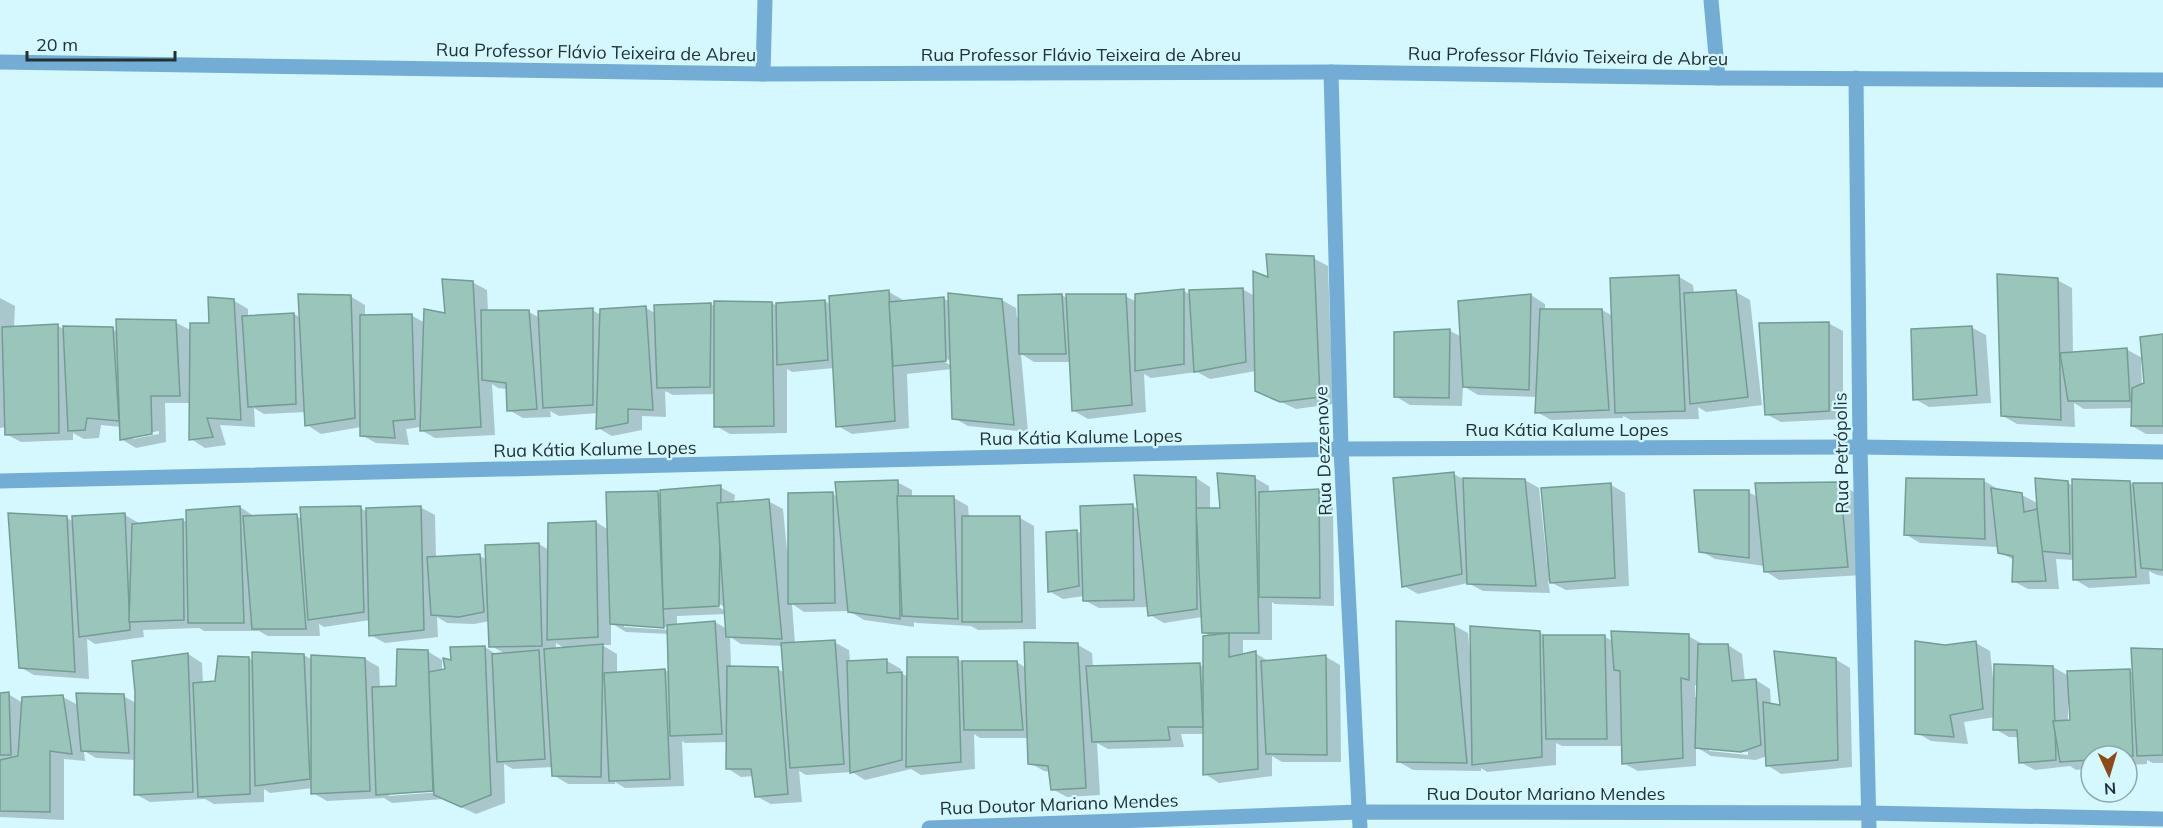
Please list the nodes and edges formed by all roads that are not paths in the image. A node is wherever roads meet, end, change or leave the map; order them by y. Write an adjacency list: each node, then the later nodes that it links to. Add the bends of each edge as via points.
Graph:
1 (765, 0): 5 (street)
2 (1711, 0): 6 (street)
3 (0, 62): 5 (street, Rua Professor Flávio Teixeira de Abreu)
4 (1331, 72): 5 (street, Rua Professor Flávio Teixeira de Abreu); 6 (street, Rua Professor Flávio Teixeira de Abreu); 10 (street, Rua Dezzenove)
5 (763, 74)
6 (1718, 78): 7 (street, Rua Professor Flávio Teixeira de Abreu)
7 (1856, 78): 8 (street, Rua Professor Flávio Teixeira de Abreu); 9 (street, Rua Petrópolis)
8 (2163, 80)
9 (1860, 447): 10 (street, Rua Kátia Kalume Lopes); 11 (street, Rua Kátia Kalume Lopes); 15 (street, Rua Petrópolis)
10 (1341, 449): 12 (street, Rua Kátia Kalume Lopes); 13 (street, Rua Dezzenove)
11 (2163, 452)
12 (0, 481)
13 (1359, 812): 15 (street, Rua Doutor Mariano Mendes); 16 (street, Rua Doutor Mariano Mendes); 17 (street, Rua Dezzenove)
14 (2163, 819): 15 (street, Rua Doutor Mariano Mendes)
15 (1868, 820)
16 (929, 828)
17 (1360, 828)

